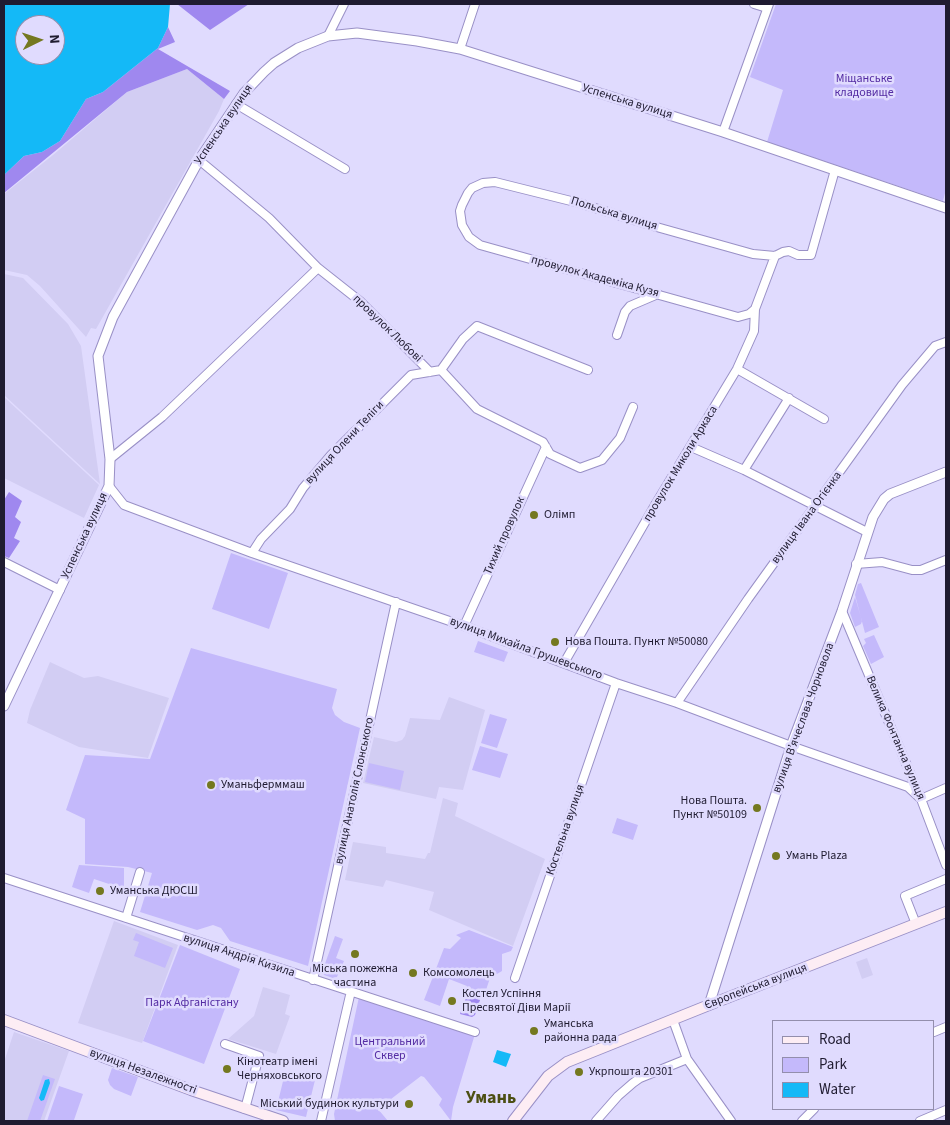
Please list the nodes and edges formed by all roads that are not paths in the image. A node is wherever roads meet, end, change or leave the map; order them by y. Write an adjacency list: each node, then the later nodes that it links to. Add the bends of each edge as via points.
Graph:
1 (344, 4): 5 (street)
2 (475, 4): 6 (street)
3 (754, 4): 4 (street)
4 (768, 6): 8 (street)
5 (328, 36): 6 (street, Успенська вулиця, via 366,33); 7 (street, Успенська вулиця, via 274,62)
6 (460, 49): 8 (street, Успенська вулиця)
7 (236, 104): 9 (street, Успенська вулиця); 10 (street)
8 (723, 132): 11 (street, Успенська вулиця)
9 (199, 160): 15 (street, провулок Любові, via 269,218); 29 (street, Успенська вулиця, via 99,351)
10 (345, 169)
11 (835, 170): 13 (street, Успенська вулиця); 14 (street, via 811,255 785,252)
12 (462, 204): 14 (street, Польська вулиця, via 477,185 495,182 753,254); 16 (street, провулок Академіка Кузя, via 462,225 480,246)
13 (946, 208)
14 (776, 256): 17 (street, провулок Миколи Аркаса)
15 (318, 268): 23 (street, провулок Любові, via 361,302); 29 (street, via 162,416)
16 (658, 294): 17 (street, провулок Академіка Кузя, via 738,317); 18 (street, via 630,306)
17 (756, 308): 22 (street, провулок Миколи Аркаса, via 754,331)
18 (617, 335)
19 (946, 342): 33 (street, вулиця Івана Огієнка, via 935,346 902,385)
20 (441, 370): 21 (street, via 477,326); 23 (street, провулок Любові); 28 (street, via 477,409 543,442)
21 (588, 370)
22 (737, 370): 24 (street); 27 (street, провулок Миколи Аркаса)
23 (430, 372): 35 (street, вулиця Олени Теліги, via 410,375 332,455)
24 (789, 398): 26 (street); 30 (street)
25 (633, 407): 28 (street, via 620,438 602,460 580,468 550,454)
26 (824, 419)
27 (691, 446): 30 (street); 43 (street, провулок Миколи Аркаса)
28 (546, 447): 42 (street, Тихий провулок)
29 (110, 459): 32 (street, Успенська вулиця)
30 (744, 470): 33 (street)
31 (946, 472): 34 (street, вулиця В’ячеслава Чорновола, via 884,498)
32 (109, 486): 35 (street, вулиця Михайла Грушевського, via 124,505); 39 (street, Успенська вулиця)
33 (816, 506): 34 (street); 45 (street, вулиця Івана Огієнка)
34 (867, 532): 38 (street, вулиця В’ячеслава Чорновола)
35 (252, 553): 40 (street, вулиця Михайла Грушевського)
36 (946, 560): 38 (street, via 921,570 882,562)
37 (4, 562): 39 (street)
38 (856, 564): 41 (street, вулиця В’ячеслава Чорновола)
39 (60, 590): 46 (street, Успенська вулиця)
40 (396, 602): 42 (street, вулиця Михайла Грушевського); 58 (street, вулиця Анатолія Слонського)
41 (842, 611): 47 (street, вулиця В’ячеслава Чорновола); 49 (street, Велика Фонтанна вулиця)
42 (464, 626): 43 (street, вулиця Михайла Грушевського)
43 (564, 663): 44 (street, вулиця Михайла Грушевського)
44 (616, 683): 45 (street, вулиця Михайла Грушевського); 57 (street, Костельна вулиця)
45 (677, 703): 47 (street, вулиця Михайла Грушевського)
46 (4, 706)
47 (791, 746): 49 (street, вулиця Михайла Грушевського, via 908,787); 60 (street, вулиця В’ячеслава Чорновола)
48 (946, 788): 49 (street)
49 (921, 799): 50 (street, Велика Фонтанна вулиця)
50 (946, 865)
51 (140, 872): 55 (street)
52 (4, 878): 55 (street, вулиця Андрія Кизила)
53 (946, 879): 56 (street, via 905,896)
54 (946, 912): 56 (main road, Європейська вулиця)
55 (126, 918): 58 (street, вулиця Андрія Кизила)
56 (916, 924): 60 (main road, Європейська вулиця)
57 (515, 978)
58 (313, 980): 59 (street, вулиця Андрія Кизила)
59 (351, 991): 63 (street, вулиця Андрія Кизила); 71 (street)
60 (709, 1005): 62 (main road, Європейська вулиця)
61 (4, 1020): 66 (main road, вулиця Незалежності)
62 (673, 1020): 65 (street); 72 (main road, Європейська вулиця, via 567,1062 548,1076)
63 (475, 1032)
64 (225, 1044): 66 (street, via 259,1056)
65 (687, 1059): 73 (street, via 640,1078 618,1096); 74 (street)
66 (245, 1108): 69 (main road, вулиця Незалежності)
67 (813, 1110): 75 (street)
68 (946, 1110): 76 (street)
69 (266, 1118): 70 (main road, вулиця Незалежності)
70 (283, 1121)
71 (321, 1121)
72 (513, 1121)
73 (596, 1121)
74 (731, 1121)
75 (802, 1121)
76 (920, 1121)

